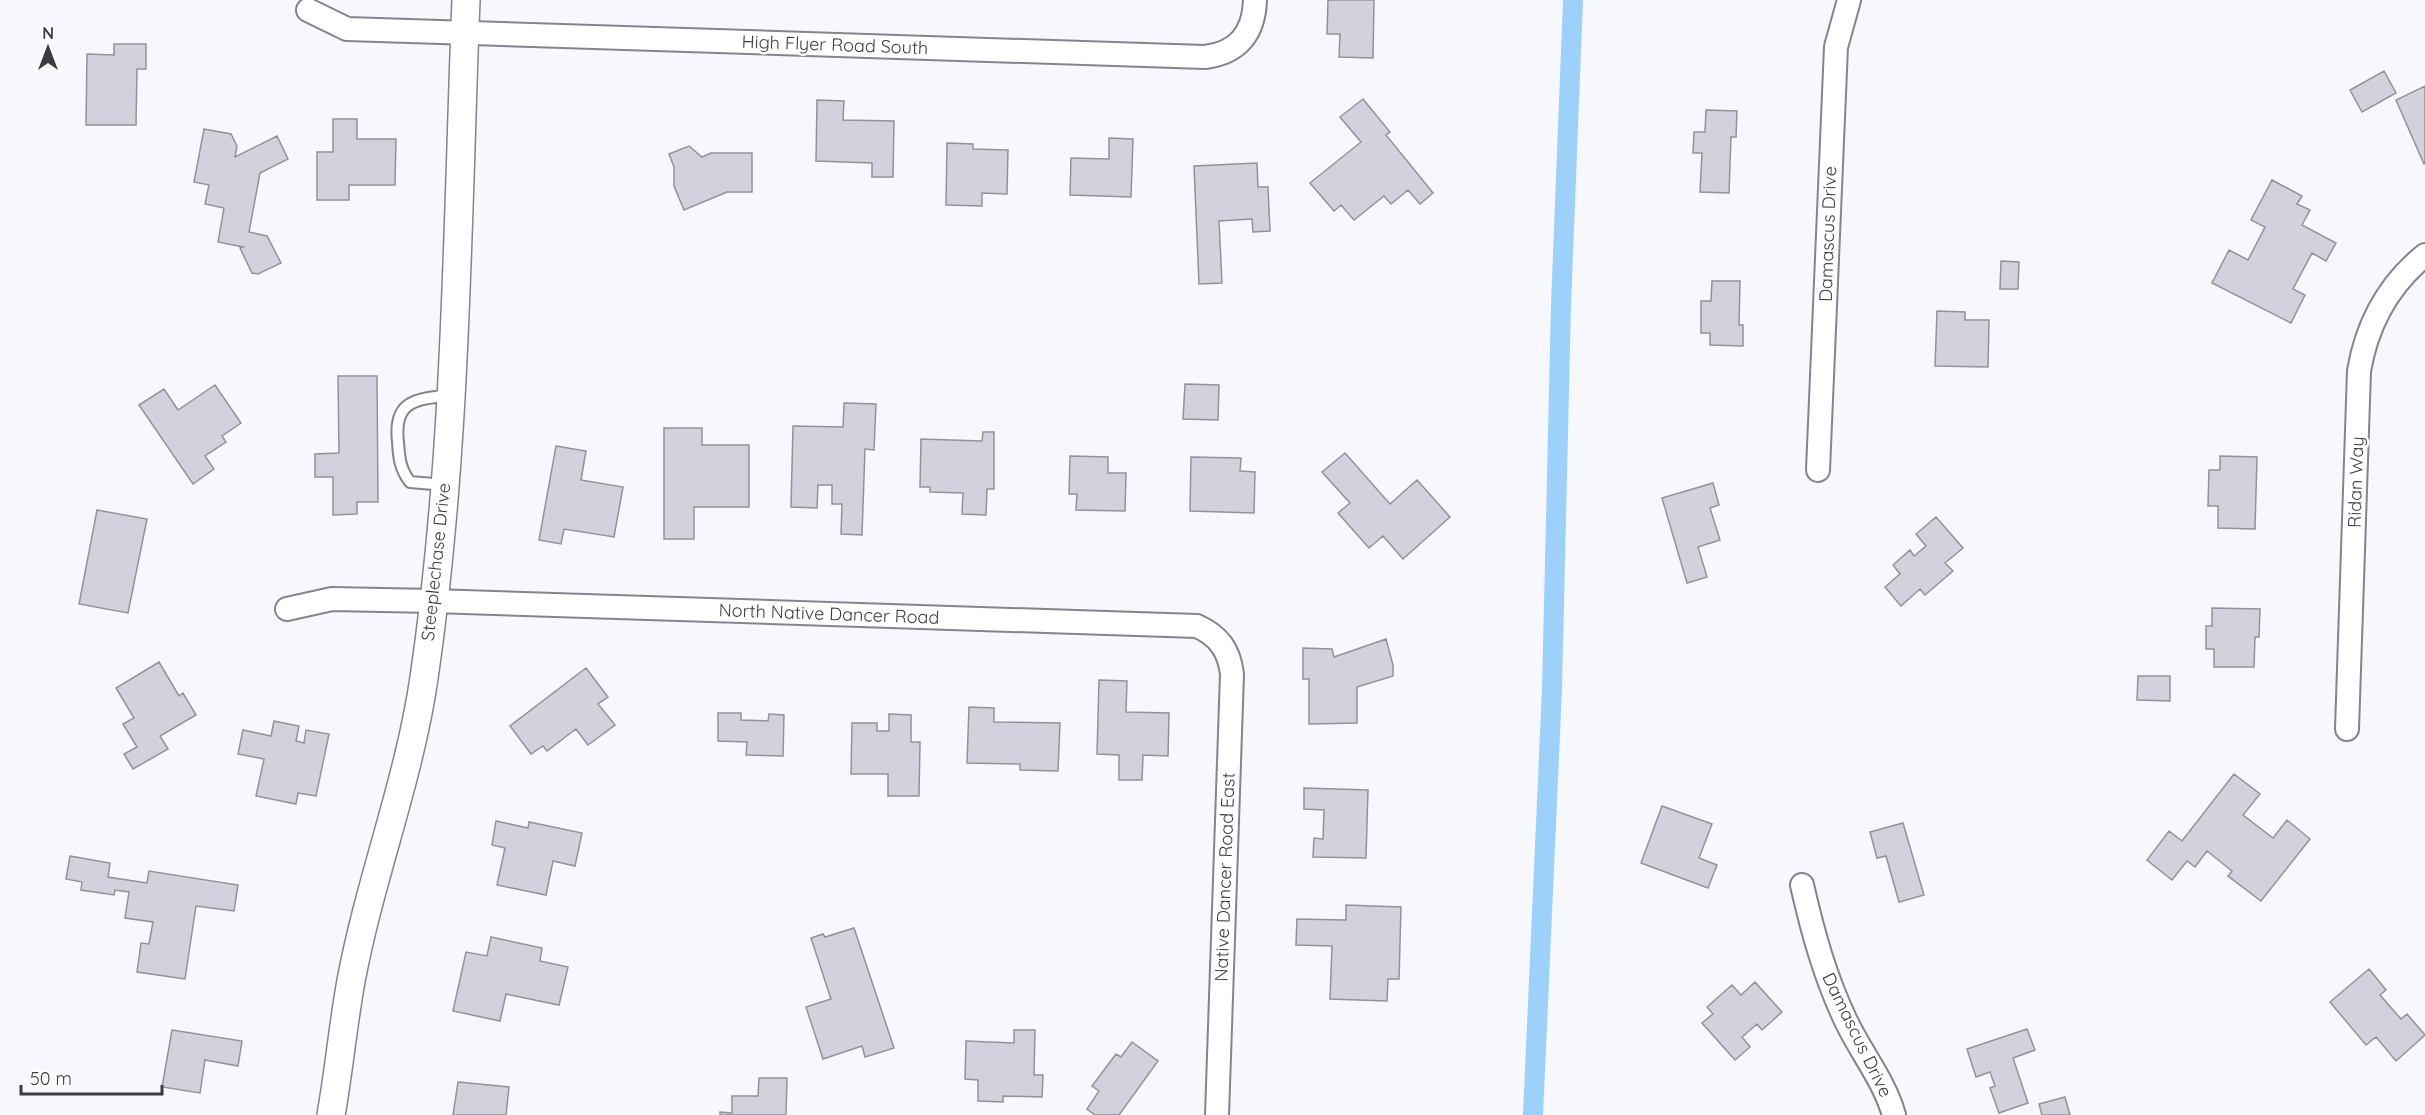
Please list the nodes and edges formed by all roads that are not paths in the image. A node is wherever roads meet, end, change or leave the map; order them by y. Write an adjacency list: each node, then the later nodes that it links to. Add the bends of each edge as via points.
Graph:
1 (466, 0): 5 (street, Steeplechase Drive)
2 (1255, 0): 5 (street, High Flyer Road South, via 1251,27 1244,40 1226,52 1205,57)
3 (1849, 0): 8 (street, Damascus Drive, via 1836,47)
4 (308, 10): 5 (street, High Flyer Road South, via 347,28)
5 (465, 33): 7 (street, Steeplechase Drive)
6 (2425, 255): 13 (street, Ridan Way, via 2392,289 2377,312 2359,371)
7 (451, 395): 9 (street, Steeplechase Drive); 9 (lane, via 421,398 398,414 402,471 410,482)
8 (1818, 470)
9 (445, 485): 10 (street, Steeplechase Drive)
10 (433, 601): 11 (street, North Native Dancer Road, via 332,599); 12 (street, North Native Dancer Road, via 1197,627); 15 (street, Steeplechase Drive, via 424,678 406,763 351,981)
11 (287, 609)
12 (1221, 642): 16 (street, Native Dancer Road East, via 1232,674)
13 (2347, 729)
14 (1802, 885): 17 (street, Damascus Drive, via 1828,982 1847,1024 1879,1077)
15 (331, 1115)
16 (1217, 1115)
17 (1894, 1115)

